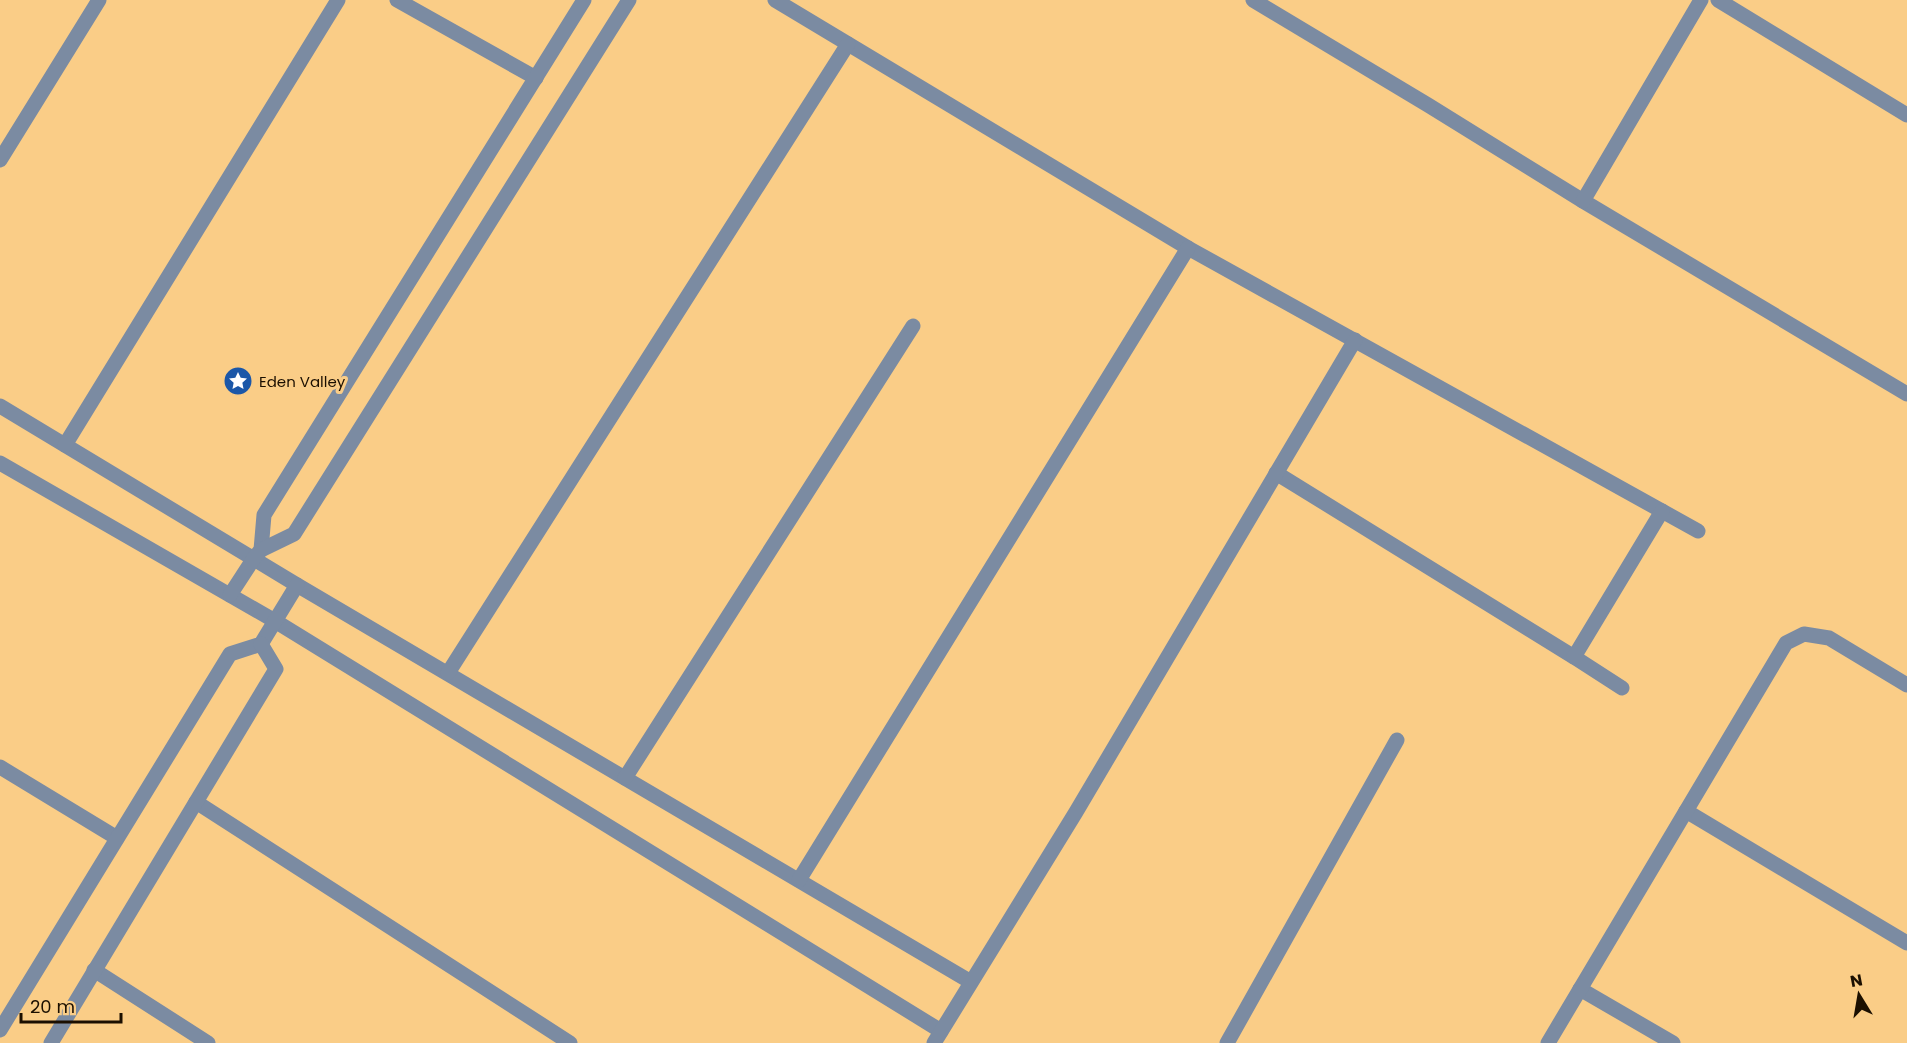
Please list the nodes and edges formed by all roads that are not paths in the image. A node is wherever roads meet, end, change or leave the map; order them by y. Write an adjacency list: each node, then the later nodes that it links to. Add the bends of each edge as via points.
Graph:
1 (99, 0): 13 (street)
2 (338, 0): 20 (street)
3 (397, 0): 11 (street)
4 (584, 0): 11 (street)
5 (629, 0): 25 (street, via 294,534)
6 (775, 0): 10 (street)
7 (1253, 0): 14 (street)
8 (1701, 0): 14 (street)
9 (1718, 0): 12 (street)
10 (848, 44): 15 (street); 31 (street)
11 (536, 78): 25 (street, via 264,515)
12 (1907, 115)
13 (0, 160)
14 (1583, 201): 18 (street)
15 (1188, 248): 17 (street); 40 (street)
16 (913, 326): 36 (street)
17 (1356, 340): 22 (street); 23 (street)
18 (1907, 394)
19 (0, 406): 20 (street)
20 (65, 445): 25 (street)
21 (0, 463): 27 (street)
22 (1276, 473): 30 (street); 43 (street)
23 (1662, 511): 24 (street); 30 (street)
24 (1698, 531)
25 (257, 554): 26 (street); 27 (street)
26 (297, 585): 28 (street); 31 (street)
27 (230, 595): 28 (street)
28 (275, 621): 29 (street); 46 (street)
29 (261, 644): 37 (street, via 276,669); 39 (street, via 230,654)
30 (1574, 657): 33 (street)
31 (448, 673): 36 (street)
32 (1907, 685): 38 (street, via 1829,638 1804,634 1786,643)
33 (1622, 688)
34 (1397, 740): 50 (street)
35 (0, 767): 39 (street)
36 (625, 777): 40 (street)
37 (196, 802): 42 (street); 49 (street)
38 (1686, 811): 41 (street); 44 (street)
39 (117, 838): 45 (street)
40 (799, 880): 43 (street)
41 (1907, 943)
42 (94, 970): 47 (street); 48 (street)
43 (971, 982): 46 (street)
44 (1580, 989): 51 (street); 52 (street)
45 (0, 1030)
46 (938, 1037)
47 (51, 1043)
48 (208, 1043)
49 (570, 1043)
50 (1227, 1043)
51 (1548, 1043)
52 (1673, 1043)

